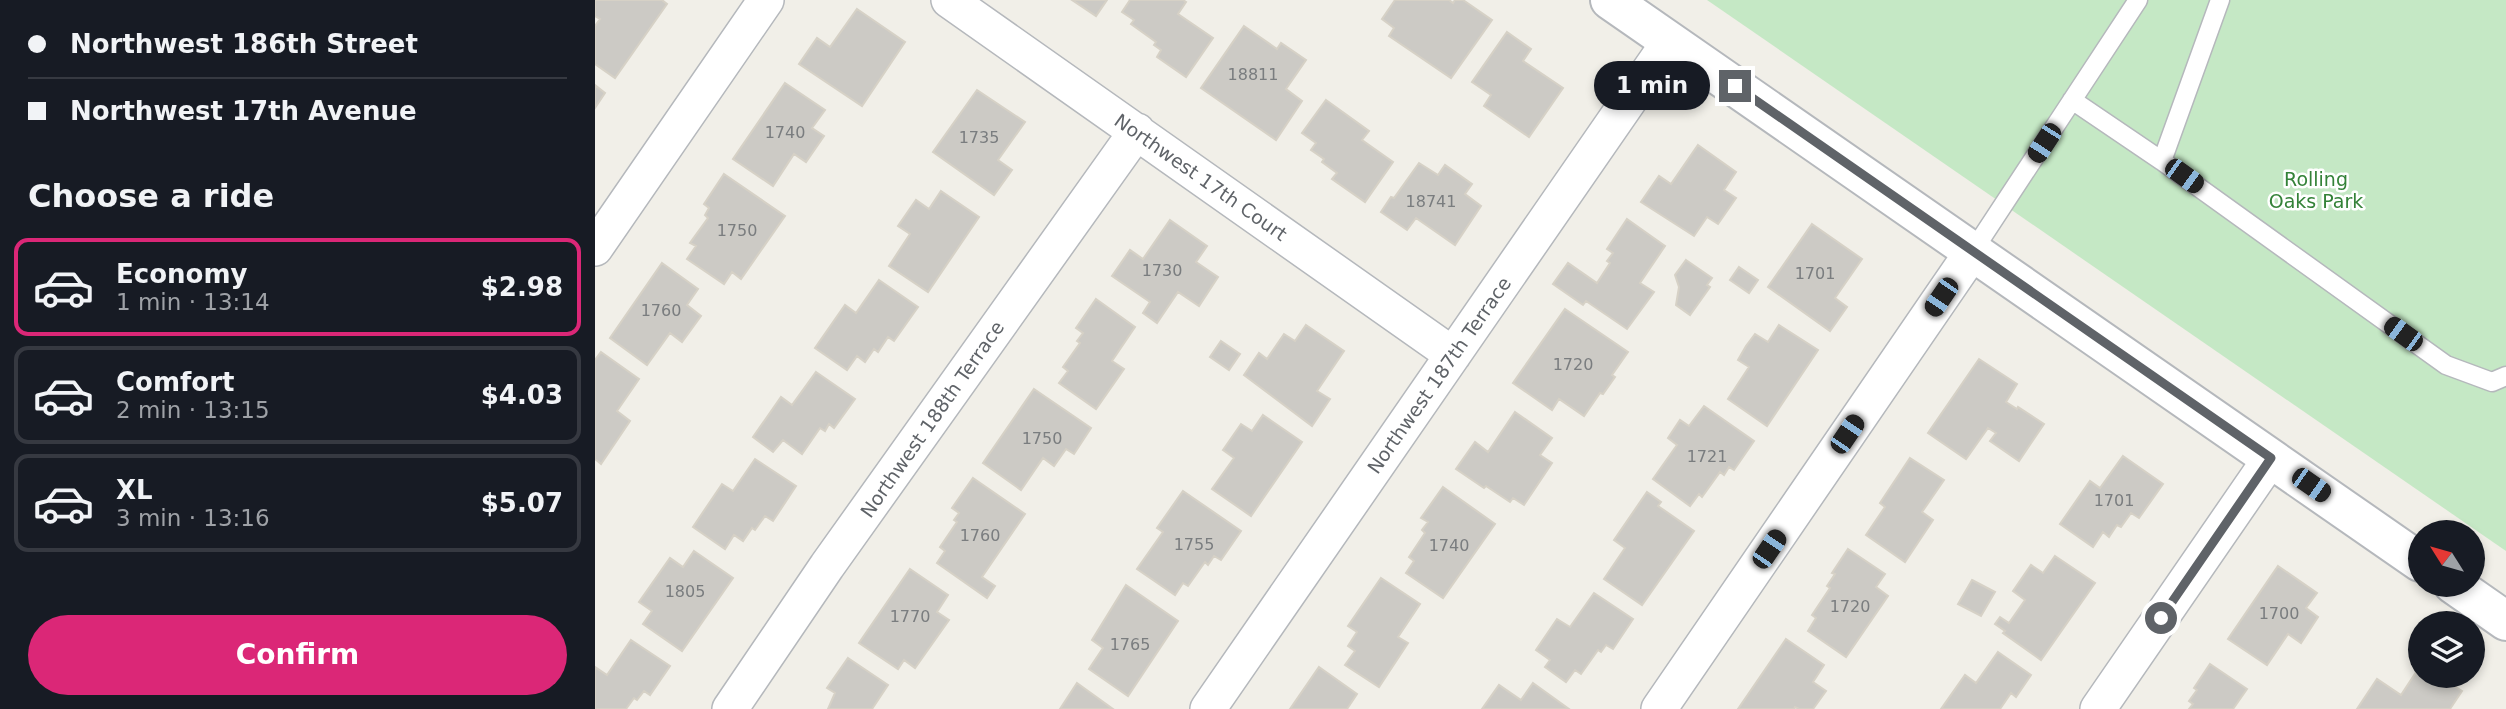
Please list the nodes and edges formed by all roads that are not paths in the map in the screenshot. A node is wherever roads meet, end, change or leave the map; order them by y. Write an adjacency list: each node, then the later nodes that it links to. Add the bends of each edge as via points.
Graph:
1 (767, 0): 10 (street)
2 (949, 0): 8 (street, Northwest 17th Court)
3 (1610, 0): 6 (street)
4 (2138, 0): 7 (lane)
5 (2220, 0): 9 (lane)
6 (1670, 41): 11 (street); 12 (street, Northwest 187th Terrace)
7 (2072, 100): 9 (lane); 11 (lane)
8 (1137, 131): 12 (street, Northwest 17th Court); 18 (street, Northwest 188th Terrace)
9 (2162, 161): 13 (lane, via 2446,365 2492,382)
10 (595, 248)
11 (1973, 251): 14 (street); 20 (street)
12 (1453, 355): 19 (street, Northwest 187th Terrace)
13 (2506, 376)
14 (2271, 458): 15 (street); 21 (street)
15 (2408, 554)
16 (2472, 597): 17 (street)
17 (2506, 621)
18 (730, 709)
19 (1207, 709)
20 (1659, 709)
21 (2098, 709)

